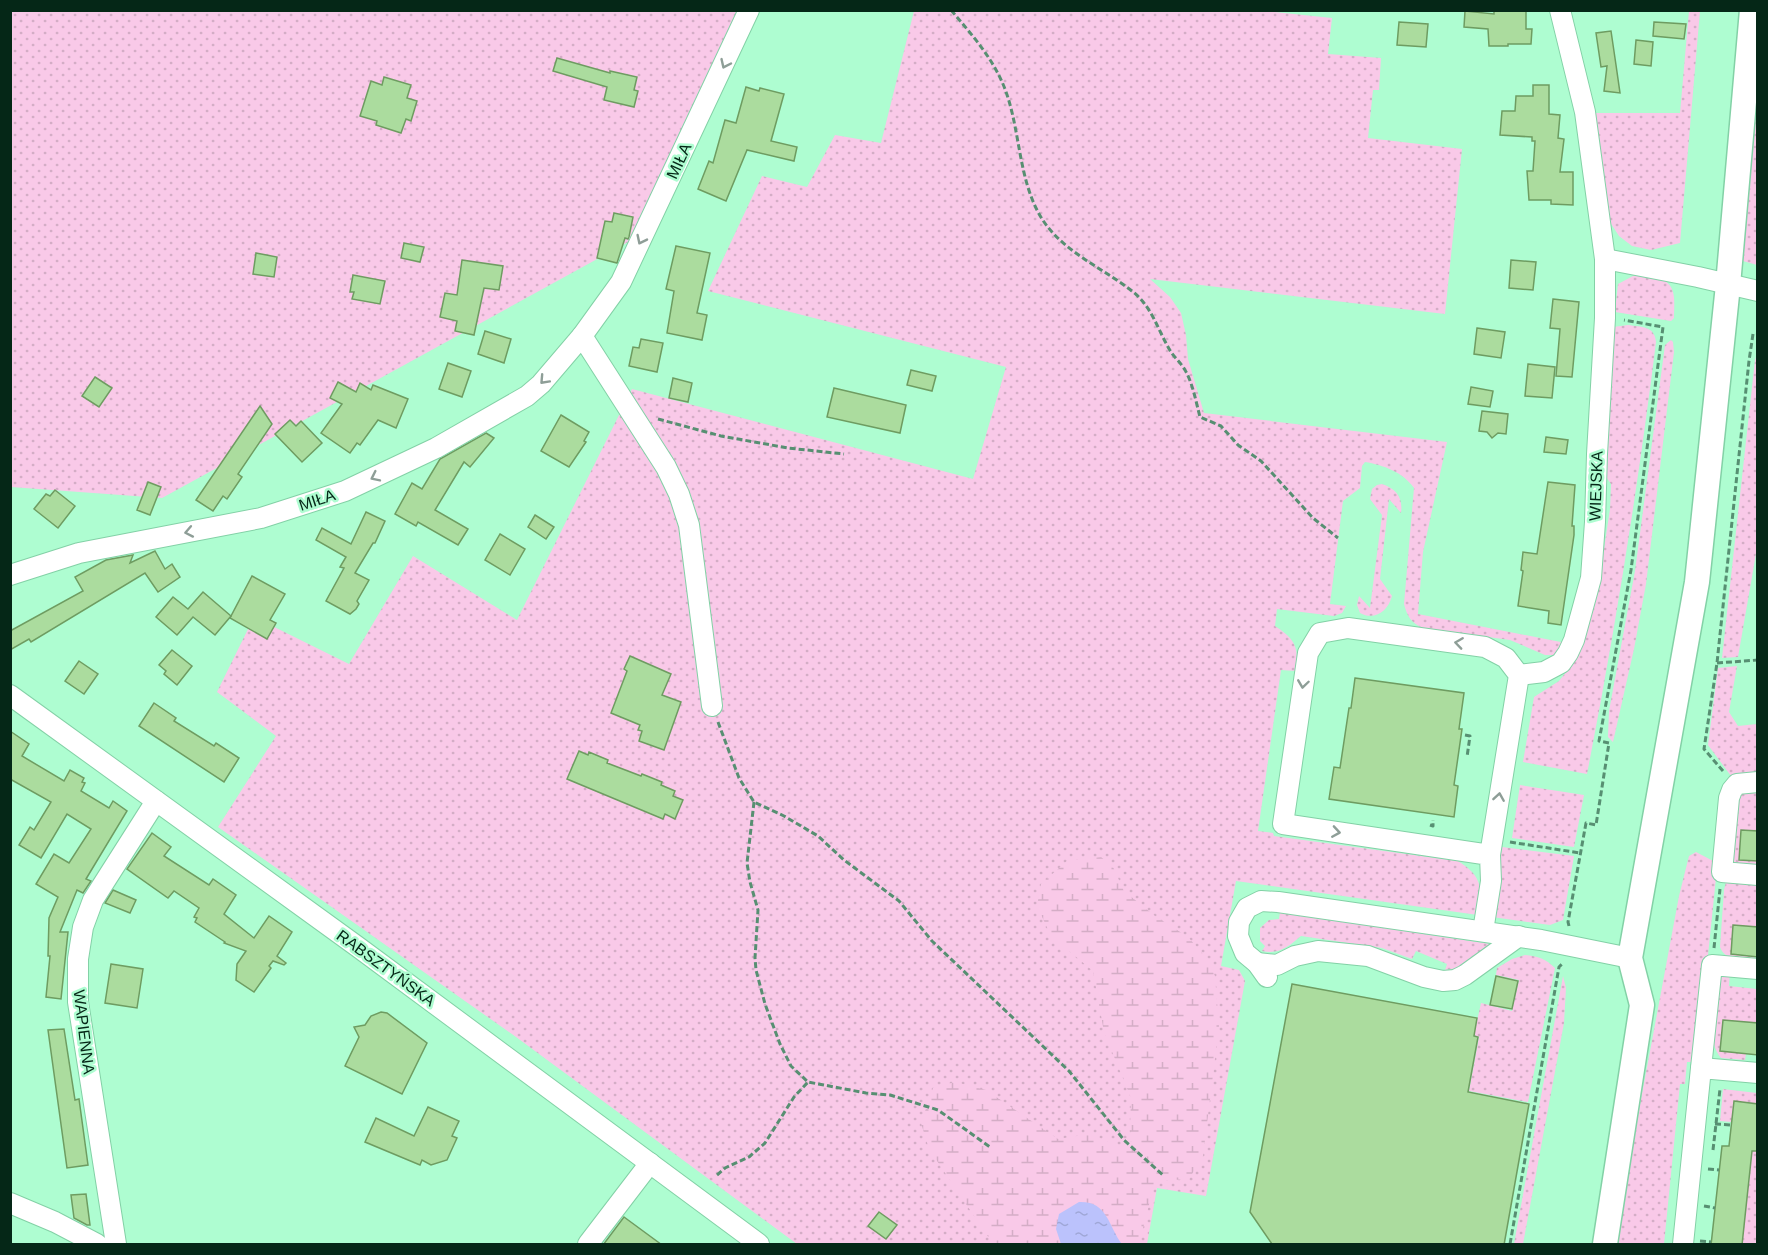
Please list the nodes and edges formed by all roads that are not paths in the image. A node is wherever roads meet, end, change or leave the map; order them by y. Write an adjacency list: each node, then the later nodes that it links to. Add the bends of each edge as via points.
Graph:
1 (749, 10): 7 (street, MIŁA, one-way to 7, via 621,282)
2 (1560, 10): 4 (street, WIEJSKA, via 1585,112)
3 (1752, 10): 5 (main road)
4 (1605, 259): 5 (street); 9 (street, WIEJSKA, via 1591,578 1574,640 1561,663 1544,672)
5 (1728, 285): 6 (street); 18 (main road, via 1697,582)
6 (1758, 291)
7 (582, 336): 8 (street, MIŁA, one-way to 8, via 527,396 436,448 345,491 261,518 79,553); 11 (street, via 666,467 679,494 689,525)
8 (10, 575)
9 (1519, 675): 14 (street, one-way to 9); 14 (street, one-way to 14, via 1506,658 1485,647 1348,628 1320,633 1308,653 1283,824)
10 (10, 695): 13 (street, RABSZTYŃSKA)
11 (712, 706)
12 (1758, 782): 15 (street, via 1737,784 1732,790 1722,872)
13 (156, 801): 22 (street, RABSZTYŃSKA); 26 (street, WAPIENNA, via 93,900 82,927 78,959 78,1002)
14 (1490, 855): 16 (street, via 1491,881)
15 (1758, 874)
16 (1484, 931): 17 (street); 17 (street, via 1261,901 1247,908 1239,922 1238,936 1245,953 1262,970 1318,951 1368,956 1443,981 1465,975)
17 (1520, 936): 18 (street)
18 (1630, 958): 28 (main road, via 1642,1005)
19 (1758, 969): 20 (street, via 1712,965)
20 (1701, 1068): 21 (street); 29 (street)
21 (1758, 1073)
22 (650, 1163): 24 (street, RABSZTYŃSKA); 27 (street)
23 (10, 1203): 25 (street)
24 (752, 1242)
25 (97, 1245)
26 (116, 1245)
27 (588, 1245)
28 (1605, 1245)
29 (1683, 1245)

